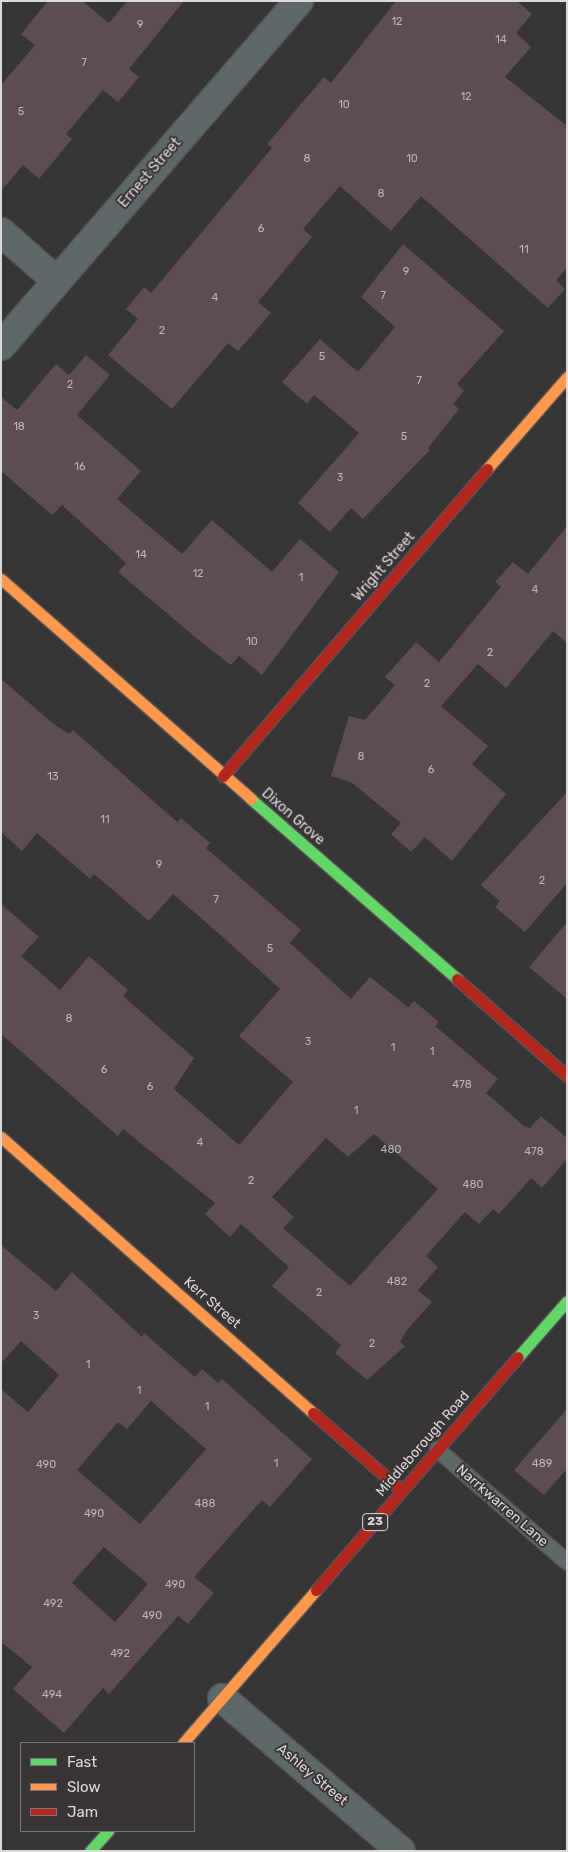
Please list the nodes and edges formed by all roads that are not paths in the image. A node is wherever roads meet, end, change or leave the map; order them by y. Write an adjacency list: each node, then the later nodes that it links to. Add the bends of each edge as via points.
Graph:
1 (299, 1): 3 (street, Ernest Street)
2 (1, 232): 3 (street)
3 (57, 281): 4 (street, Ernest Street)
4 (1, 346)
5 (567, 377): 7 (street, Wright Street)
6 (1, 579): 7 (street, Dixon Grove)
7 (223, 776): 8 (street, Dixon Grove)
8 (567, 1076)
9 (1, 1137): 12 (street, Kerr Street)
10 (567, 1301): 11 (street, Middleborough Road / 23)
11 (437, 1449): 12 (street, Middleborough Road / 23); 13 (lane, Narrkwarren Lane)
12 (402, 1491): 14 (street, Middleborough Road / 23)
13 (567, 1562)
14 (222, 1698): 15 (street, Middleborough Road / 23); 18 (street, Ashley Street)
15 (185, 1742)
16 (107, 1832): 17 (street)
17 (90, 1851)
18 (401, 1851)

